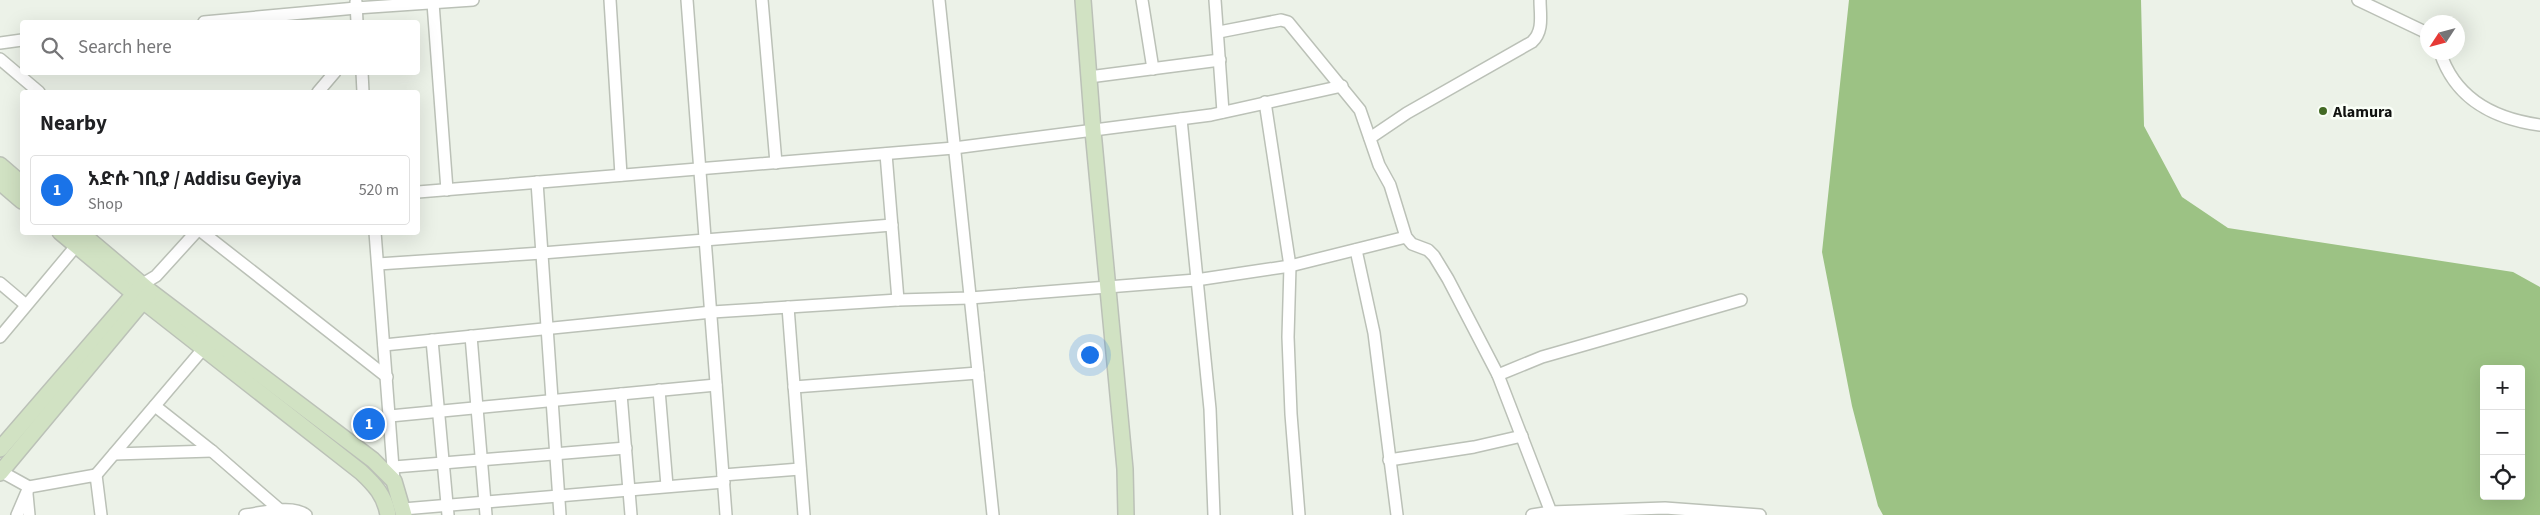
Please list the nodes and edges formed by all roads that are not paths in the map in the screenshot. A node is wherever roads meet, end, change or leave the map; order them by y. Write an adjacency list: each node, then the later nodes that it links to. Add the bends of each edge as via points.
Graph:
1 (473, 0): 12 (street)
2 (610, 0): 41 (street)
3 (687, 0): 40 (street)
4 (762, 0): 38 (street)
5 (939, 0): 36 (street)
6 (1083, 0): 25 (main road)
7 (1142, 0): 22 (street)
8 (1215, 0): 16 (street)
9 (1540, 0): 35 (street, via 1541,29 1532,42 1407,113)
10 (2358, 0): 15 (street)
11 (356, 4): 12 (street); 13 (street); 14 (street)
12 (433, 4): 45 (street)
13 (221, 20)
14 (358, 20)
15 (2420, 30)
16 (1219, 32): 20 (street); 26 (street, via 1281,20 1288,22)
17 (20, 40): 18 (street)
18 (0, 43)
19 (0, 59): 27 (street)
20 (1220, 60): 22 (street); 31 (street)
21 (2442, 60): 33 (street, via 2464,94 2479,106 2515,121)
22 (1154, 69): 25 (street)
23 (332, 75): 28 (street)
24 (362, 75): 29 (street)
25 (1089, 77): 34 (main road)
26 (1342, 86): 30 (street); 35 (street, via 1360,110)
27 (37, 90)
28 (320, 90)
29 (363, 90)
30 (1266, 102): 31 (street); 58 (street)
31 (1223, 112): 32 (street)
32 (1180, 119): 34 (street); 59 (street)
33 (2540, 124)
34 (1093, 131): 36 (street); 61 (main road)
35 (1370, 138): 52 (street, via 1390,185)
36 (954, 148): 37 (street); 63 (street)
37 (886, 154): 38 (street); 48 (street)
38 (776, 163): 40 (street)
39 (0, 165): 43 (main road)
40 (700, 169): 41 (street); 54 (street)
41 (621, 176): 44 (street)
42 (0, 182): 47 (main road)
43 (20, 182)
44 (537, 182): 45 (street); 56 (street)
45 (447, 190): 46 (street)
46 (420, 192)
47 (20, 199)
48 (892, 225): 54 (street); 64 (street)
49 (193, 235): 62 (street)
50 (206, 235): 77 (street)
51 (375, 235): 57 (street)
52 (1406, 237): 55 (street); 76 (street, via 1412,244 1428,250 1440,265)
53 (80, 238): 62 (main road); 66 (street)
54 (706, 240): 56 (street); 68 (street)
55 (1356, 250): 58 (street); 94 (street, via 1374,333)
56 (542, 253): 57 (street); 69 (street)
57 (378, 264): 73 (street)
58 (1290, 266): 59 (street); 124 (street, via 1291,414)
59 (1196, 280): 61 (street); 123 (street, via 1210,408)
60 (0, 283): 66 (street)
61 (1109, 286): 63 (street); 122 (main road, via 1126,469)
62 (142, 293): 74 (main road); 89 (main road); 97 (main road); 98 (main road)
63 (970, 298): 64 (street); 75 (street)
64 (898, 300): 67 (street)
65 (1741, 300): 76 (street, via 1542,357)
66 (26, 305): 70 (street)
67 (788, 308): 68 (street); 79 (street)
68 (712, 312): 69 (street); 78 (street)
69 (548, 329): 71 (street); 82 (street)
70 (0, 336)
71 (471, 336): 72 (street); 84 (street)
72 (432, 340): 73 (street); 85 (street)
73 (384, 345): 77 (street)
74 (203, 348): 83 (street); 115 (main road, via 361,472 384,498)
75 (978, 373): 79 (street); 121 (street)
76 (1498, 375): 87 (street)
77 (387, 377): 86 (street)
78 (716, 384): 80 (street); 100 (street)
79 (794, 386): 96 (street)
80 (659, 390): 81 (street); 101 (street)
81 (621, 394): 82 (street); 88 (street)
82 (552, 400): 84 (street); 91 (street)
83 (155, 406): 90 (street); 92 (street)
84 (477, 408): 85 (street); 93 (street)
85 (438, 411): 86 (street); 95 (street)
86 (390, 416): 98 (street)
87 (1522, 436): 94 (street); 109 (street)
88 (626, 448): 91 (street); 103 (street)
89 (0, 449)
90 (212, 451): 92 (street); 107 (street)
91 (555, 453): 93 (street); 104 (street)
92 (114, 454): 99 (street)
93 (481, 458): 95 (street); 105 (street)
94 (1389, 460): 125 (street)
95 (443, 462): 98 (street); 106 (street)
96 (800, 469): 100 (street); 120 (street)
97 (0, 472): 102 (street)
98 (394, 474): 108 (main road)
99 (96, 475): 102 (street); 112 (street)
100 (724, 478): 101 (street); 119 (street)
101 (667, 486): 103 (street)
102 (28, 489): 110 (street); 111 (street)
103 (629, 489): 104 (street); 118 (street)
104 (557, 495): 105 (street); 117 (street)
105 (485, 501): 106 (street); 116 (street)
106 (447, 509): 108 (street)
107 (280, 510): 113 (street); 114 (street, via 301,511)
108 (403, 512)
109 (1552, 514): 126 (street); 127 (street, via 1665,508)
110 (17, 515)
111 (29, 515)
112 (101, 515)
113 (245, 515)
114 (306, 515)
115 (388, 515)
116 (486, 515)
117 (560, 515)
118 (631, 515)
119 (726, 515)
120 (804, 515)
121 (993, 515)
122 (1126, 515)
123 (1214, 515)
124 (1300, 515)
125 (1397, 515)
126 (1532, 515)
127 (1760, 515)

